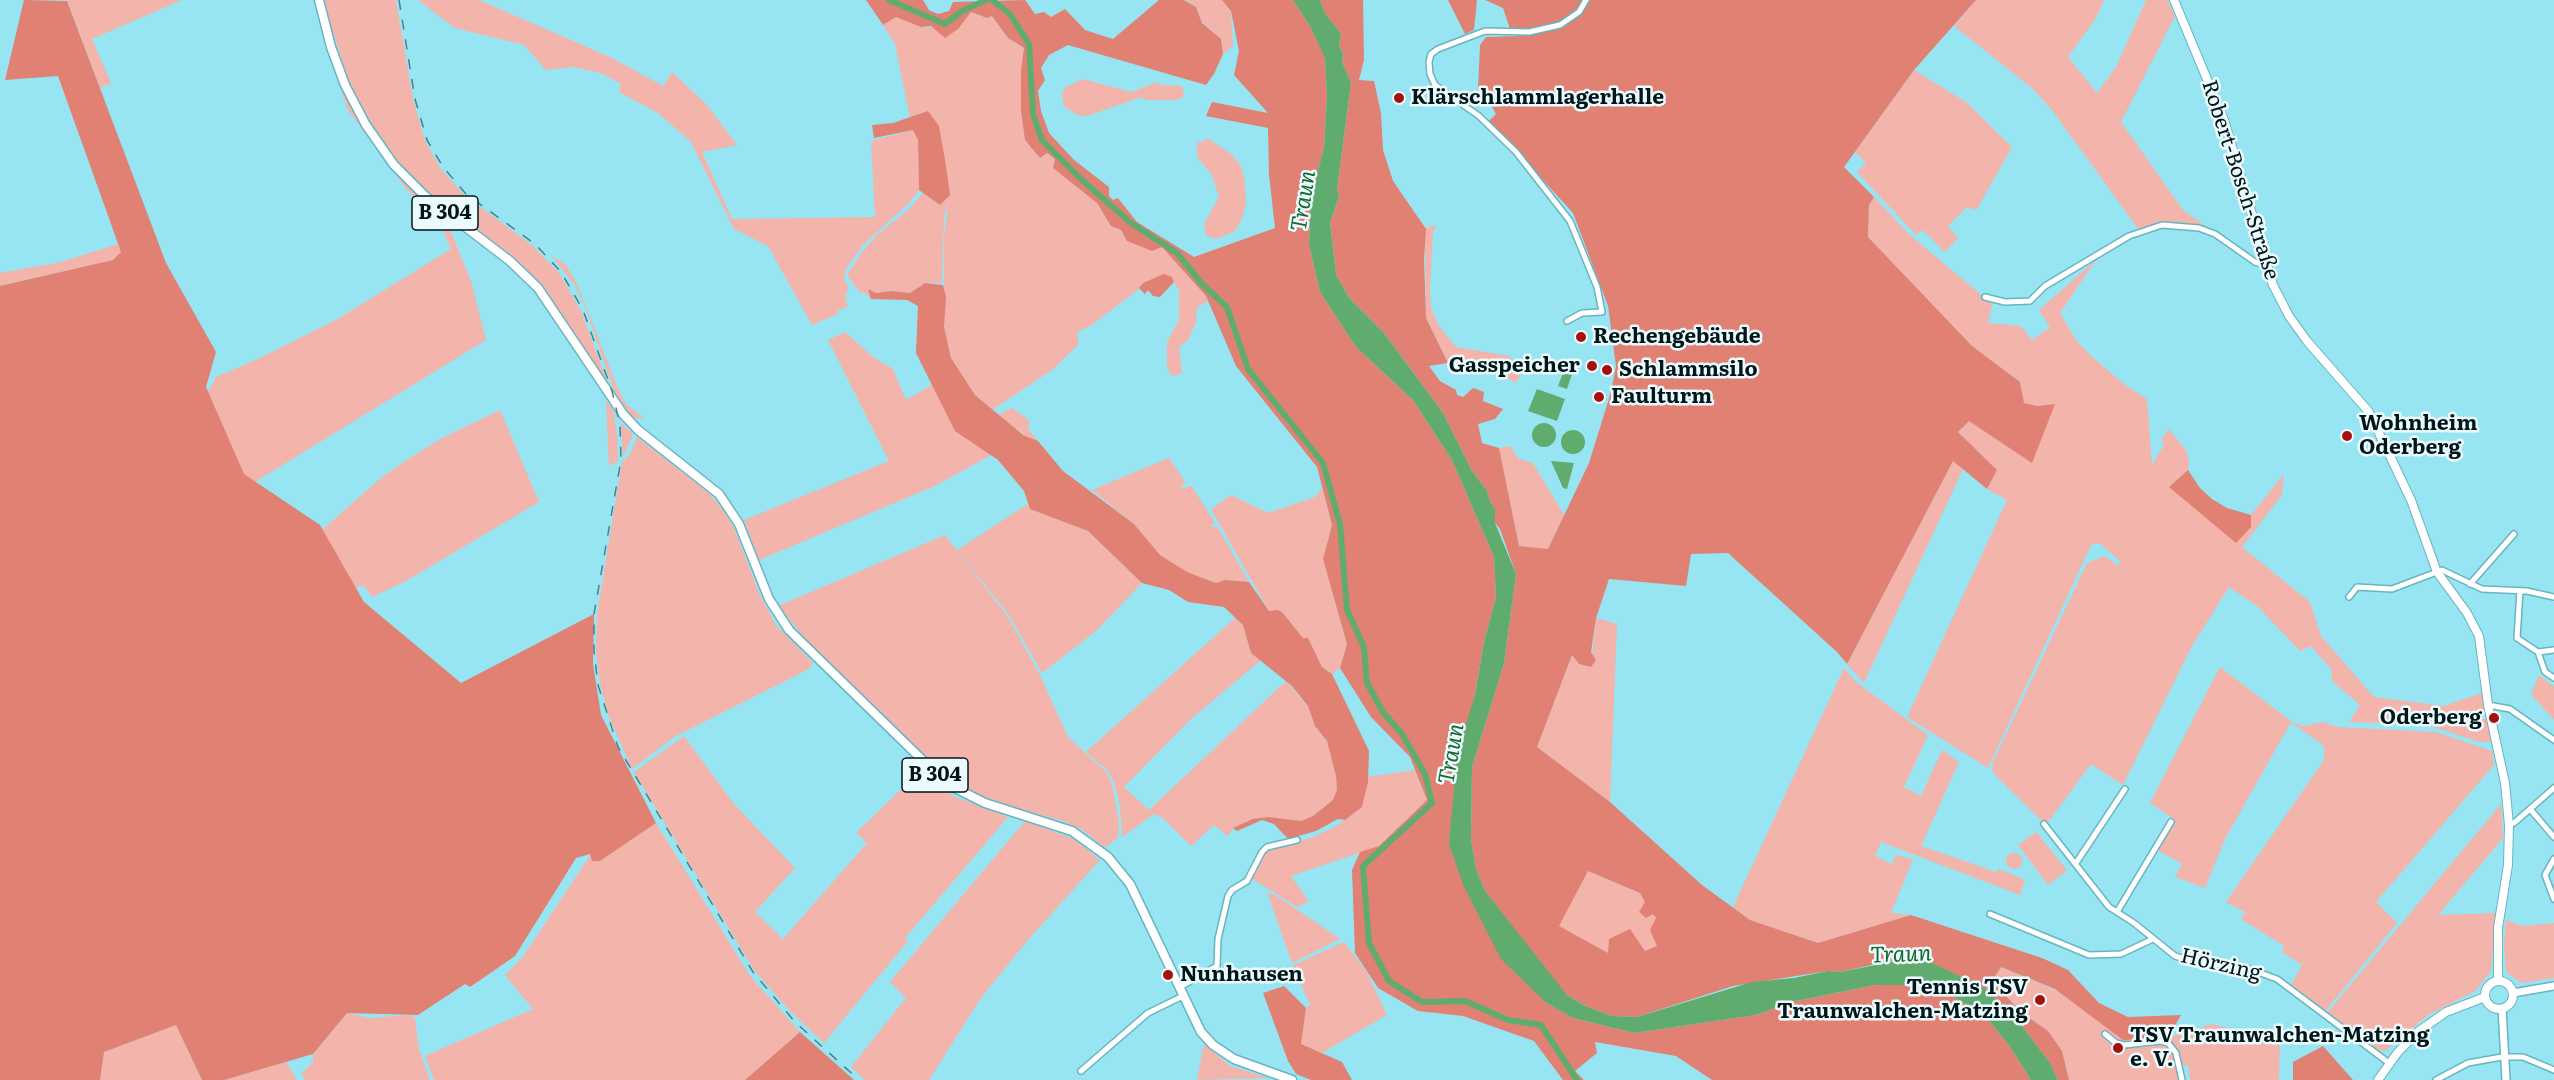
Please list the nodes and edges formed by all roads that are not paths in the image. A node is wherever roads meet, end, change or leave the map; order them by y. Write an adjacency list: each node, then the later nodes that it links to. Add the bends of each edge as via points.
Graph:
1 (319, 0): 34 (main road, B 304, via 345,85 394,165 425,196 510,261 538,288 623,414 719,495 739,524 769,599 789,630 947,784 985,803 1072,831 1108,857 1130,884)
2 (1586, 0): 6 (street, via 1579,12 1560,25 1529,32 1485,31 1438,49 1429,62 1434,85 1502,139 1570,221 1597,287 1602,312 1582,313)
3 (2174, 0): 4 (main road, Robert-Bosch-Straße, via 2224,120)
4 (2265, 265): 5 (street, via 2254,262 2215,234 2199,228 2162,225 2129,236 2045,286 2030,301 2005,302); 8 (main road, Robert-Bosch-Straße, via 2289,316 2378,428 2411,500)
5 (1985, 297)
6 (1567, 321)
7 (2514, 534): 9 (street)
8 (2437, 572): 9 (street, via 2448,571); 11 (street, via 2392,589 2357,587); 16 (main road, Robert-Bosch-Straße, via 2479,636)
9 (2470, 584): 10 (street, via 2487,590)
10 (2520, 591): 12 (street); 14 (street, via 2516,634 2519,642)
11 (2349, 597)
12 (2554, 597)
13 (2554, 650): 14 (street)
14 (2538, 652): 15 (street, via 2546,672)
15 (2554, 678)
16 (2488, 705): 17 (street, via 2510,709); 23 (main road, Robert-Bosch-Straße, via 2503,775)
17 (2554, 740)
18 (2554, 788): 20 (street)
19 (2125, 789): 27 (street)
20 (2530, 809): 23 (street); 24 (street)
21 (2171, 822): 29 (street)
22 (2044, 824): 27 (street, Hörzing)
23 (2508, 825): 32 (main road, Robert-Bosch-Straße)
24 (2554, 837)
25 (1297, 840): 34 (street, via 1263,850 1247,881 1232,890 1218,939 1217,967)
26 (2554, 859): 28 (street, via 2545,875)
27 (2076, 863): 29 (street, Hörzing, via 2096,892)
28 (2554, 899)
29 (2117, 912): 31 (street, Hörzing)
30 (1990, 915): 31 (street, Hörzing, via 2089,955 2121,954)
31 (2153, 939): 40 (street, Hörzing, via 2175,956 2244,967 2267,975)
32 (2498, 981): 35 (main road, via 2510,985); 36 (main road, via 2488,986)
33 (2554, 986): 35 (street)
34 (1181, 992): 42 (street, via 1148,1012); 43 (main road, B 304, via 1198,1028 1218,1049)
35 (2513, 993): 37 (main road, via 2510,1004)
36 (2485, 997): 37 (main road, via 2493,1008); 40 (main road, via 2457,1006 2433,1020)
37 (2502, 1008): 39 (street)
38 (2105, 1034): 44 (street, via 2124,1045 2168,1043 2176,1053)
39 (2507, 1056): 41 (street, via 2536,1061); 46 (street, via 2468,1063); 47 (street)
40 (2389, 1063): 45 (main road)
41 (2554, 1070)
42 (1081, 1071)
43 (1292, 1080)
44 (2182, 1080)
45 (2378, 1080)
46 (2436, 1080)
47 (2506, 1080)

